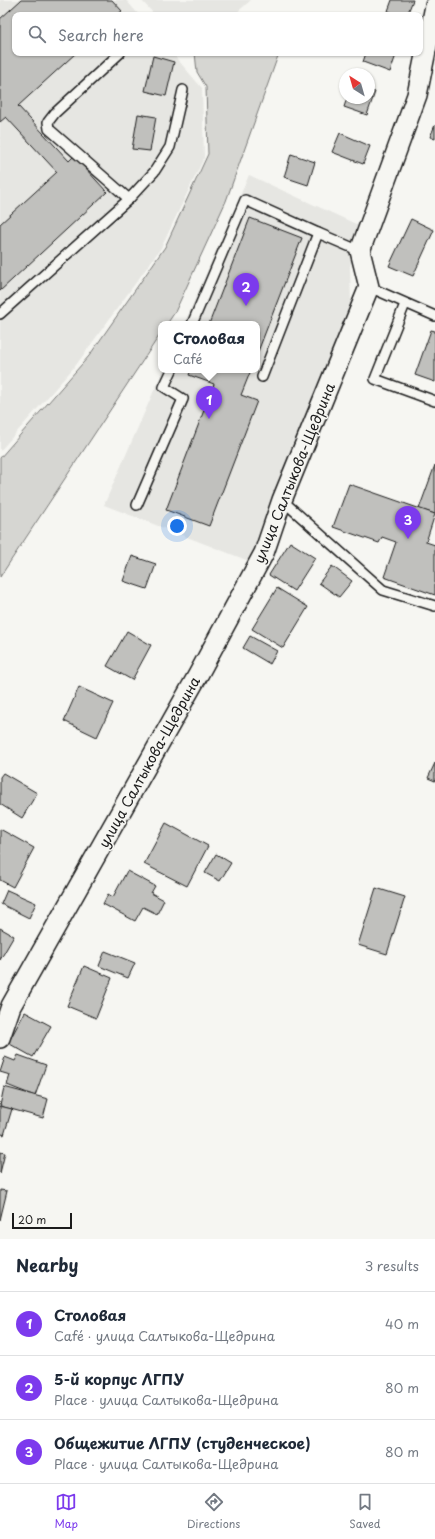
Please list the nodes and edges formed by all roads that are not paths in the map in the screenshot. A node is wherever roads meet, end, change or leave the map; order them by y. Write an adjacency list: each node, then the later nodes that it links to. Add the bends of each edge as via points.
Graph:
1 (435, 8): 6 (street, via 416,94)
2 (117, 56): 4 (lane, via 48,122 49,129)
3 (182, 90): 4 (lane, via 170,147 154,172)
4 (129, 199): 9 (lane)
5 (318, 233): 6 (lane); 11 (lane, via 245,200); 13 (lane)
6 (360, 251): 7 (street)
7 (369, 287): 8 (lane); 15 (street, улица Салтыкова-Щедрина)
8 (405, 304): 10 (lane); 14 (lane, via 375,379)
9 (0, 314)
10 (435, 316)
11 (193, 321)
12 (171, 373): 16 (lane, via 164,387 183,399)
13 (262, 377)
14 (435, 401)
15 (282, 500): 17 (lane, via 383,590); 18 (street, улица Салтыкова-Щедрина, via 264,553 11,1006)
16 (137, 505)
17 (435, 606)
18 (0, 1038)

